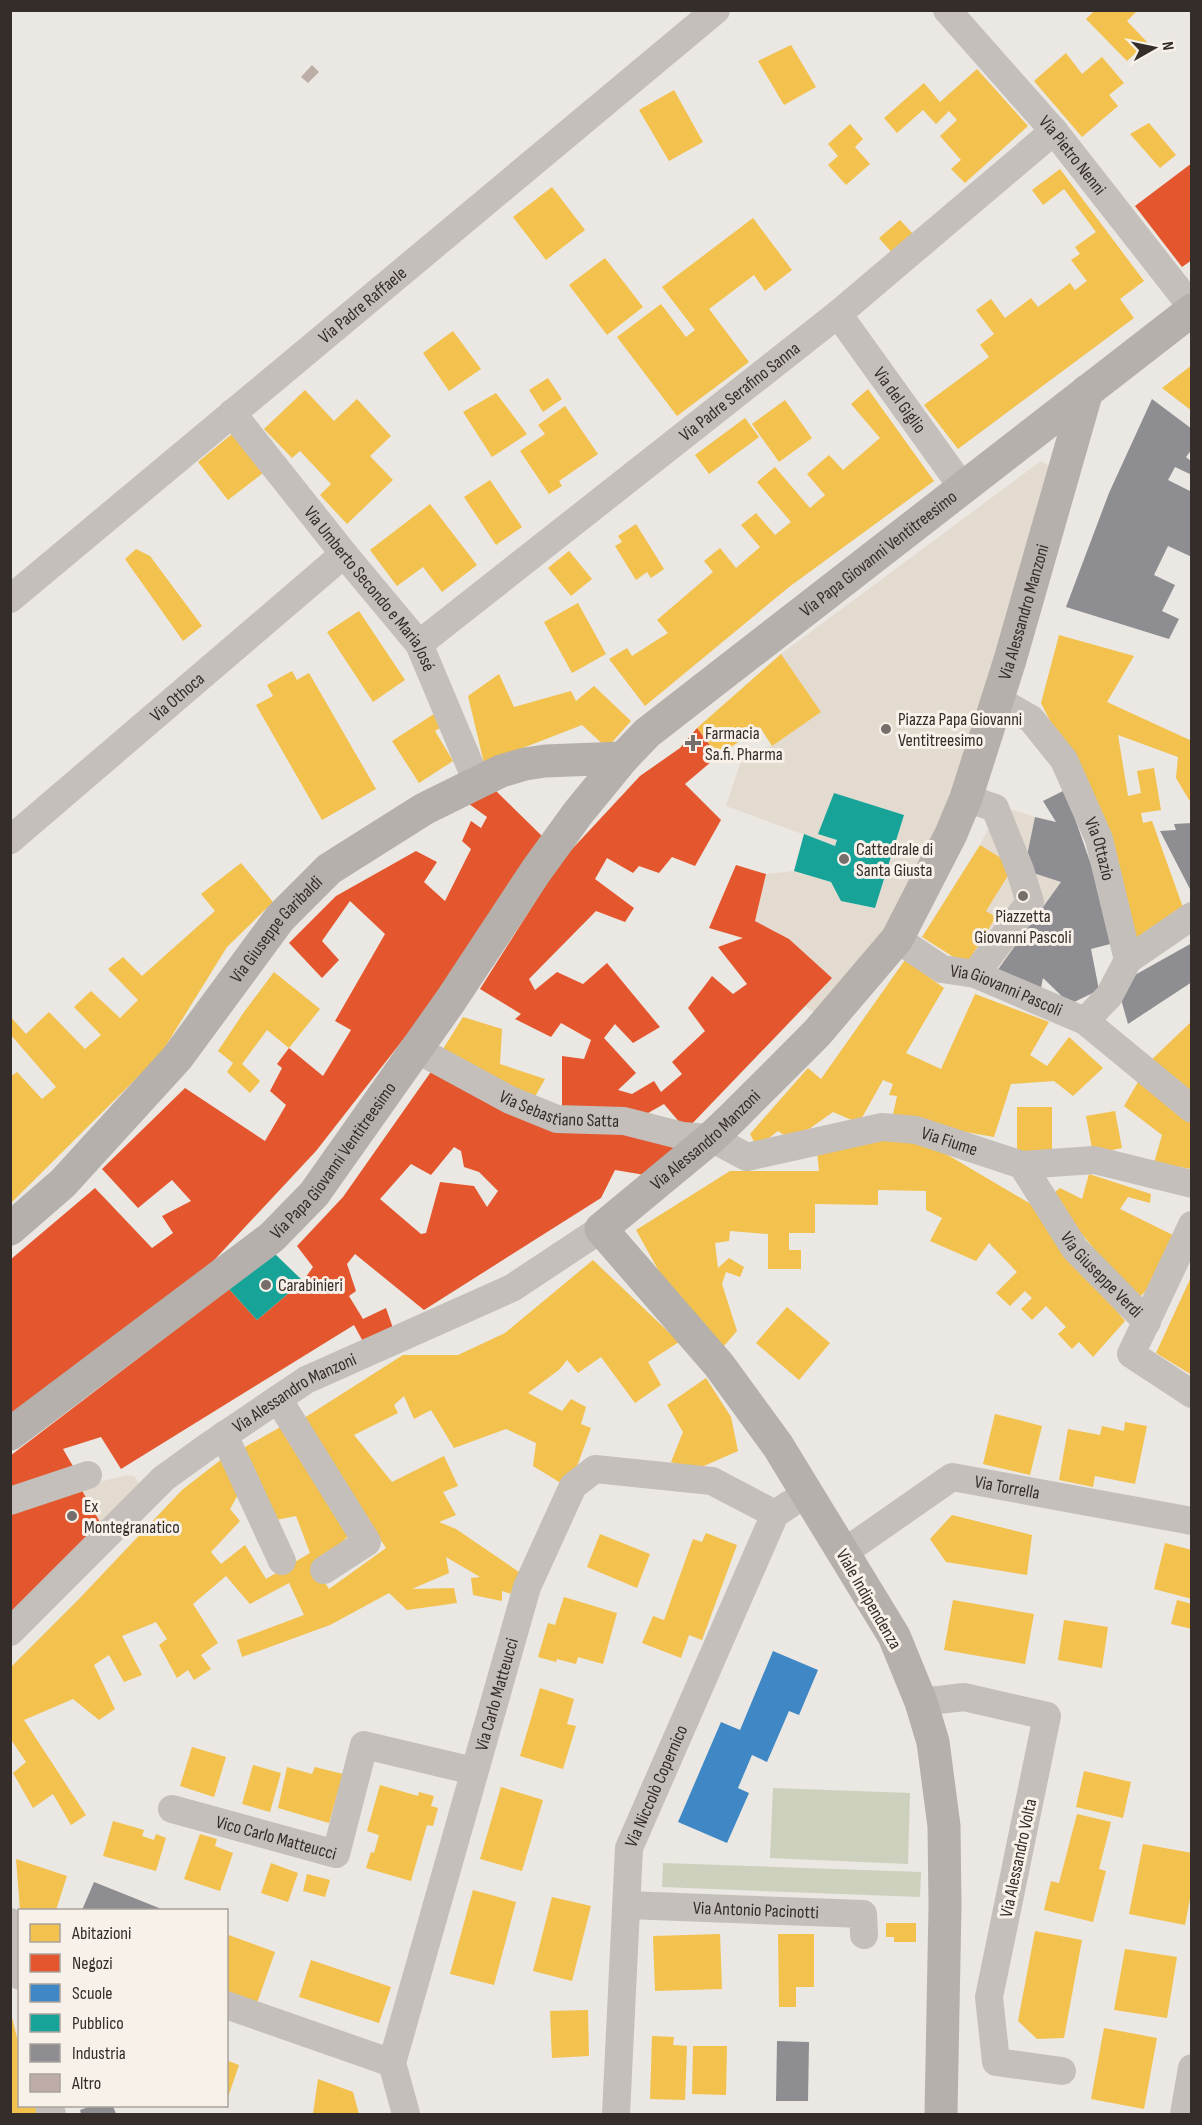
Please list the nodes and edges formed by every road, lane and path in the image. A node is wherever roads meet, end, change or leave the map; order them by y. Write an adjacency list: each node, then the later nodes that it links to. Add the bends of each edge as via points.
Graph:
1 (716, 10): 7 (street, Via Padre Raffaele)
2 (947, 10): 3 (street, Via Pietro Nenni)
3 (1054, 131): 4 (street, Via Pietro Nenni); 5 (street, Via Padre Serafino Sanna)
4 (1191, 308): 6 (main road, Via Papa Giovanni Ventitreesimo)
5 (838, 314): 8 (street, Via del Giglio); 11 (street, Via Padre Serafino Sanna)
6 (1087, 391): 8 (main road, Via Papa Giovanni Ventitreesimo); 12 (main road, Via Alessandro Manzoni)
7 (232, 413): 9 (street, Via Umberto Secondo e Maria José); 10 (street, Via Padre Raffaele)
8 (963, 488): 13 (main road, Via Papa Giovanni Ventitreesimo, via 647,733)
9 (344, 554): 11 (street, Via Umberto Secondo e Maria José); 18 (street, Via Othoca)
10 (10, 599)
11 (419, 644): 15 (street, Via Umberto Secondo e Maria José)
12 (996, 699): 16 (main road, Via Alessandro Manzoni); 21 (street, Via Ottazio, via 1031,719 1064,760 1099,839)
13 (623, 758): 14 (main road, Via Giuseppe Garibaldi); 17 (main road, Via Papa Giovanni Ventitreesimo)
14 (545, 761): 15 (main road, Via Giuseppe Garibaldi, via 501,771); 17 (main road, via 563,772 573,787)
15 (477, 782): 30 (main road, Via Giuseppe Garibaldi, via 424,809 329,869 280,918 177,1058 63,1183)
16 (966, 798): 20 (main road, Via Alessandro Manzoni); 22 (street, via 994,808 1030,902)
17 (578, 813): 24 (main road, Via Papa Giovanni Ventitreesimo)
18 (10, 840)
19 (1191, 916): 21 (street)
20 (897, 939): 22 (street, Via Giovanni Pascoli, via 942,969); 26 (main road, Via Alessandro Manzoni, via 817,1033)
21 (1128, 960): 23 (street, via 1109,996)
22 (975, 974): 23 (street, Via Giovanni Pascoli)
23 (1085, 1021): 25 (street, Via Giovanni Pascoli)
24 (416, 1049): 26 (street, Via Sebastiano Satta, via 510,1100 557,1119 624,1121 683,1136); 35 (main road, Via Papa Giovanni Ventitreesimo, via 314,1194 272,1237)
25 (1191, 1109)
26 (711, 1138): 27 (street, Via Fiume, via 747,1157 882,1127 916,1130); 31 (main road, Via Alessandro Manzoni)
27 (1022, 1165): 28 (street, Via Fiume, via 1094,1160); 32 (street, Via Giuseppe Verdi, via 1075,1249)
28 (1191, 1184)
29 (1191, 1225): 32 (street)
30 (10, 1229)
31 (601, 1229): 34 (street, Via Alessandro Manzoni, via 512,1288 306,1380); 38 (main road, Viale Indipendenza, via 719,1365 778,1446)
32 (1147, 1322): 33 (street, Via Giuseppe Verdi, via 1131,1354)
33 (1191, 1394)
34 (278, 1399): 36 (street, Via Alessandro Manzoni); 44 (street, via 367,1542)
35 (10, 1434)
36 (224, 1435): 43 (street); 45 (street, Via Alessandro Manzoni, via 164,1478)
37 (88, 1475): 39 (street)
38 (806, 1493): 40 (street); 42 (main road, Viale Indipendenza)
39 (10, 1501)
40 (775, 1514): 47 (street, Via Carlo Matteucci, via 712,1481 595,1469 573,1486 527,1587); 49 (street, Via Niccolò Copernico, via 629,1848)
41 (1191, 1521): 42 (street, Via Torrella, via 952,1477)
42 (843, 1553): 46 (main road, Viale Indipendenza, via 894,1636)
43 (282, 1561)
44 (324, 1570)
45 (10, 1632)
46 (921, 1702): 56 (street, Via Alessandro Volta, via 964,1697 1047,1716 989,1997 996,2062); 59 (main road, Viale Indipendenza, via 933,1742 944,1826)
47 (474, 1771): 48 (street, Vico Carlo Matteucci, via 364,1745 336,1854); 54 (street, Via Carlo Matteucci)
48 (172, 1809)
49 (627, 1905): 51 (street, Via Antonio Pacinotti, via 863,1914); 58 (street, Via Niccolò Copernico)
50 (13, 1929): 52 (street)
51 (864, 1935)
52 (18, 1963)
53 (228, 2006): 54 (street)
54 (392, 2063): 57 (street, Via Carlo Matteucci)
55 (1191, 2068): 60 (street)
56 (1062, 2071)
57 (405, 2115)
58 (616, 2115)
59 (941, 2115)
60 (1184, 2115)

